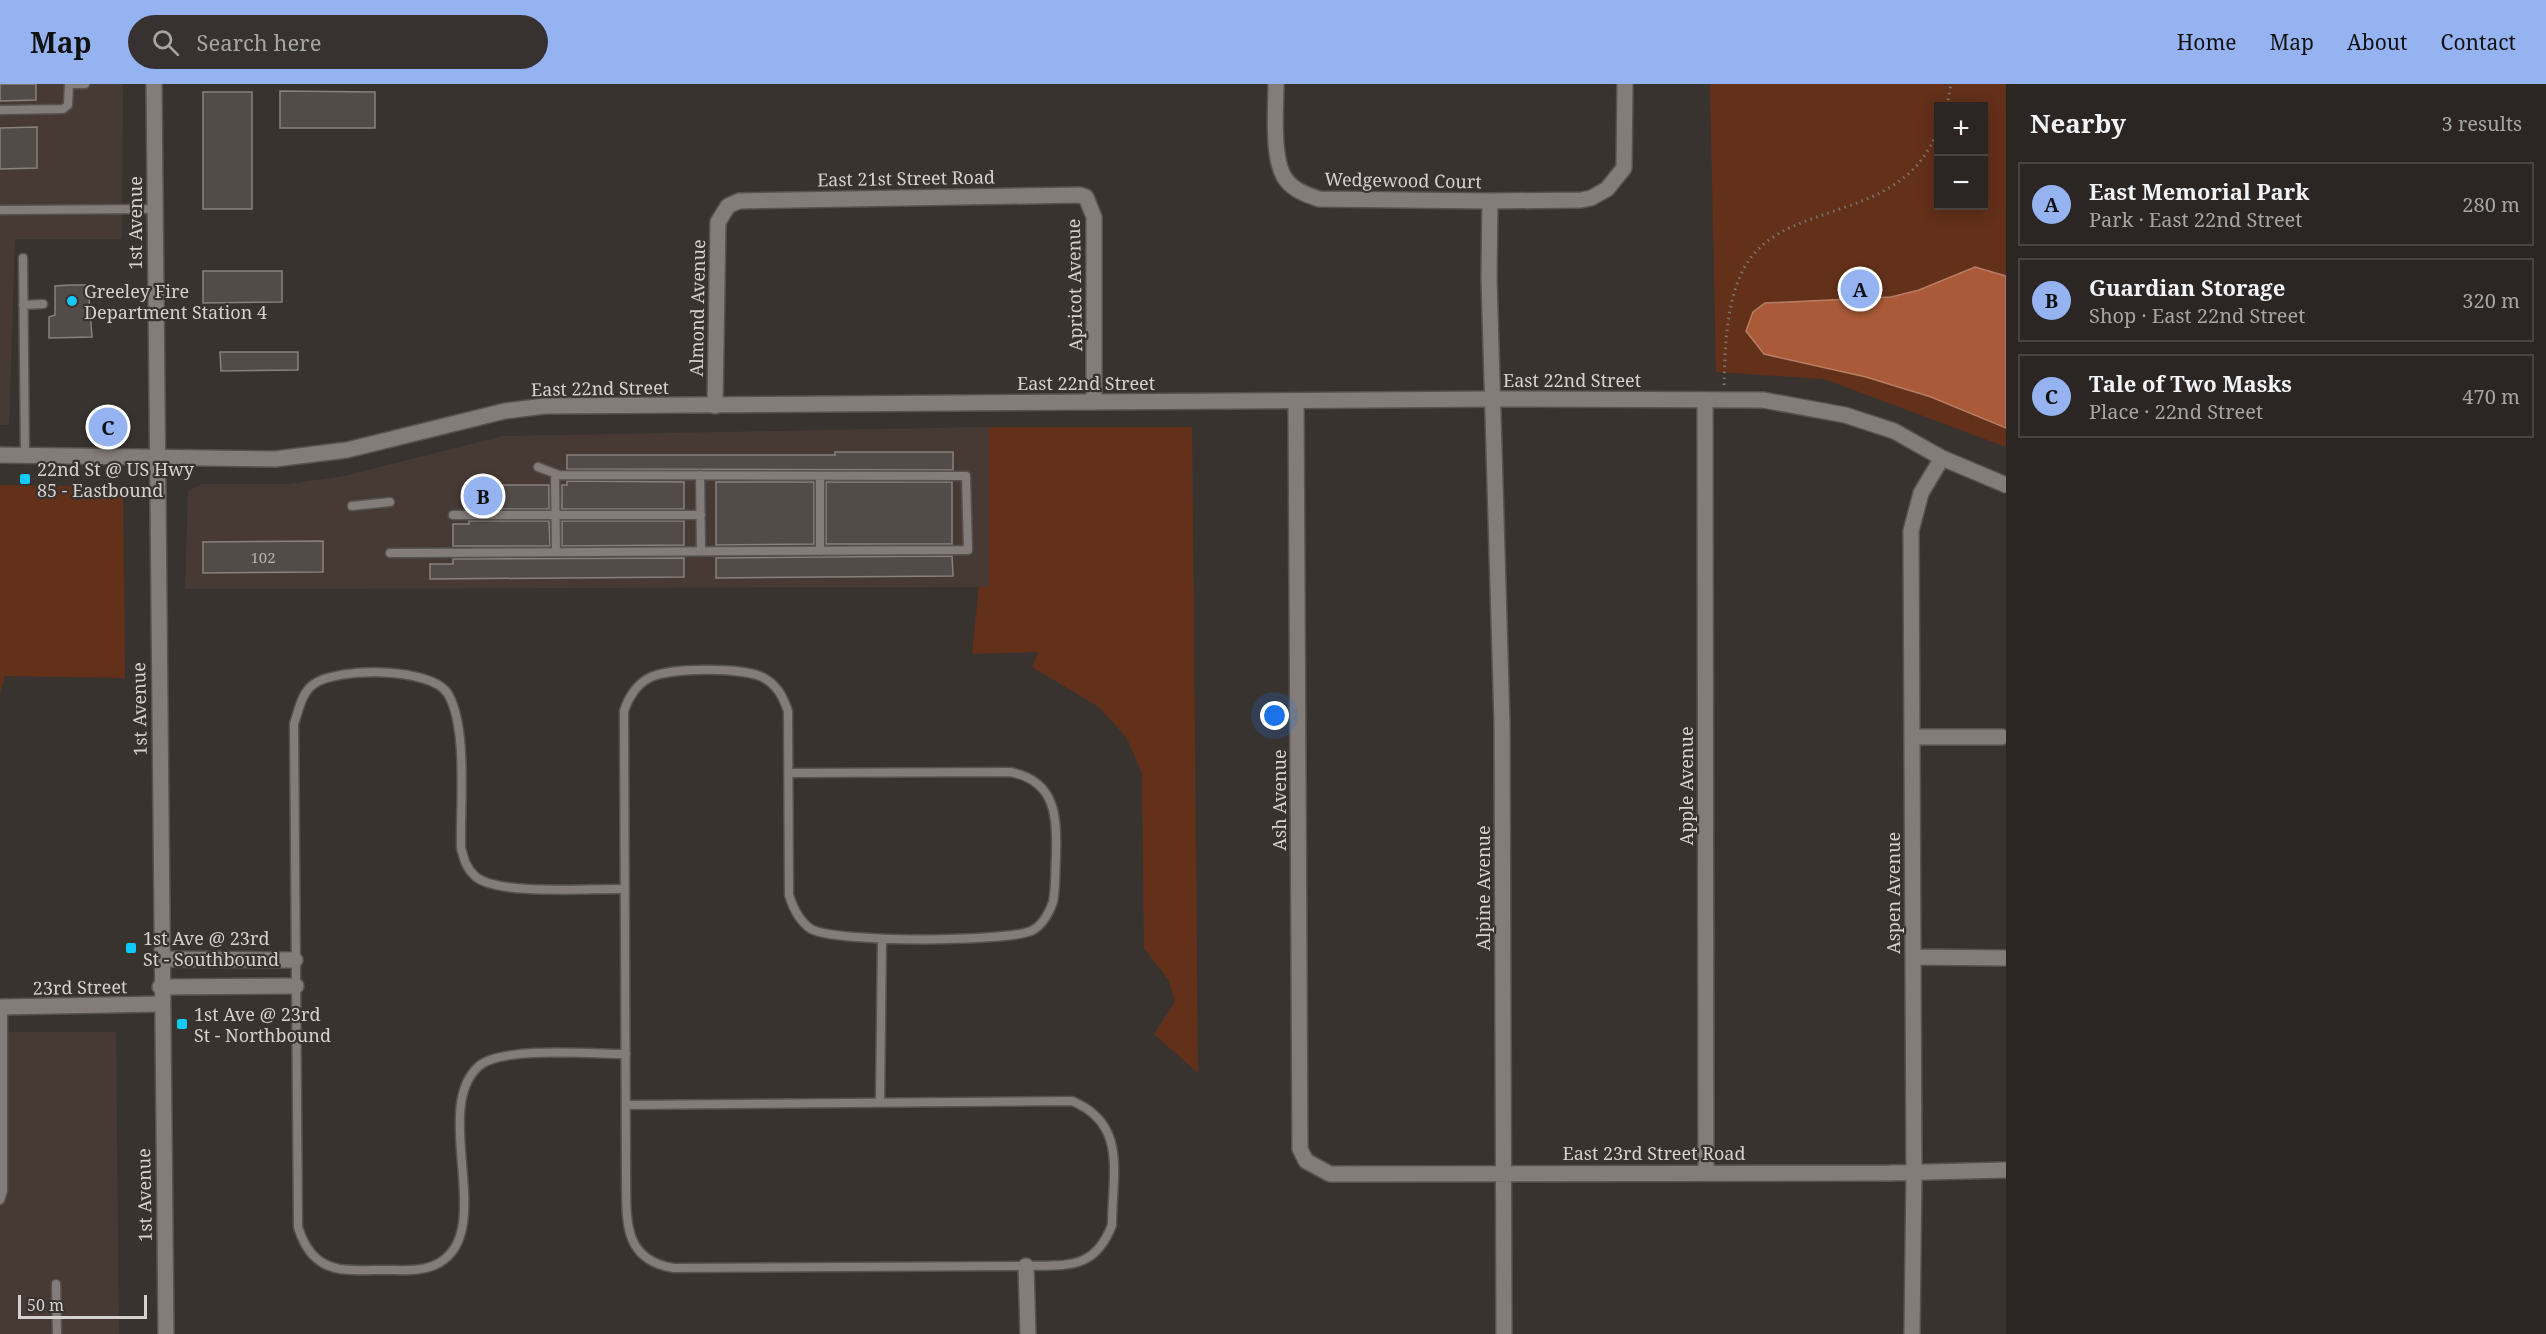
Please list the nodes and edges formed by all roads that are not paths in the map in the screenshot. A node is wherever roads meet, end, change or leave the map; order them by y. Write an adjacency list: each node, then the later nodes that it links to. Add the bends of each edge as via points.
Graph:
1 (69, 84): 2 (lane); 6 (lane, via 68,105 63,109)
2 (85, 84)
3 (154, 84): 9 (street, 1st Avenue)
4 (1276, 84): 7 (street, Wedgewood Court, via 1281,171 1288,183 1302,193 1319,200)
5 (1625, 84): 7 (street, via 1624,168 1607,189 1581,200)
6 (0, 110)
7 (1490, 201): 15 (street, Wedgewood Court)
8 (1090, 203): 11 (street, East 21st Street Road, via 1080,195 739,201); 18 (street, Apricot Avenue, via 1094,217)
9 (154, 209): 10 (lane); 23 (street, 1st Avenue)
10 (0, 210)
11 (724, 212): 19 (street, Almond Avenue, via 718,222)
12 (23, 258): 14 (lane)
13 (43, 304): 14 (lane)
14 (23, 305): 22 (lane)
15 (1493, 399): 16 (street, East 22nd Street); 17 (street, East 22nd Street); 20 (street, Wedgewood Court)
16 (1705, 400): 24 (street, East 22nd Street, via 1763,400 1845,415 1894,431); 59 (street, Apple Avenue)
17 (1296, 401): 18 (street, East 22nd Street); 56 (street, Ash Avenue, via 1300,1149)
18 (1094, 402): 19 (street, East 22nd Street)
19 (715, 406): 23 (street, East 22nd Street, via 545,406 505,411 316,455 275,459)
20 (1494, 442): 58 (street, Alpine Avenue, via 1502,723)
21 (0, 455): 22 (street, East 22nd Street)
22 (25, 455): 23 (street, East 22nd Street)
23 (156, 457): 46 (street, 1st Avenue)
24 (1942, 458): 29 (street, East 22nd Street); 39 (street, Aspen Avenue, via 1921,493 1911,531)
25 (538, 467): 26 (lane)
26 (555, 474): 27 (lane); 34 (lane)
27 (700, 476): 28 (lane); 33 (lane)
28 (820, 476): 35 (lane); 35 (lane, via 966,476 968,550)
29 (2006, 485)
30 (390, 502): 31 (lane)
31 (352, 506)
32 (453, 514): 34 (lane)
33 (700, 514): 34 (lane); 36 (lane)
34 (556, 515): 37 (lane)
35 (820, 550): 36 (lane)
36 (701, 551): 37 (lane)
37 (556, 552): 38 (lane)
38 (390, 553)
39 (1912, 737): 40 (street); 44 (street, Aspen Avenue)
40 (2002, 737)
41 (789, 773): 42 (lane, via 788,711 777,688 767,679 746,672 723,671 674,672 649,678 635,689 624,711); 43 (lane, via 789,895 793,909 806,925 823,934); 43 (lane, via 1010,772 1039,784 1051,801 1055,819 1054,895 1050,911 1038,926 1008,936)
42 (624, 889): 47 (lane, via 501,888 476,877 465,864 460,848 459,721 447,691 417,675 336,675 307,690 294,724); 53 (lane)
43 (882, 939): 54 (lane)
44 (1913, 957): 45 (street); 60 (street, Aspen Avenue)
45 (2004, 958)
46 (161, 959): 47 (street); 49 (street, 1st Avenue)
47 (295, 960): 48 (lane)
48 (296, 986): 49 (street); 53 (lane, via 298,1227 308,1251 319,1261 341,1269 415,1270 438,1263 452,1252 463,1227 462,1101 470,1076 480,1065 509,1054)
49 (160, 987): 50 (street, 1st Avenue)
50 (161, 1004): 51 (street, 23rd Street); 65 (street, 1st Avenue)
51 (2, 1007): 52 (lane)
52 (2, 1053): 61 (lane)
53 (626, 1054): 55 (lane)
54 (880, 1101): 55 (lane); 62 (lane, via 1072,1101 1101,1119 1112,1143 1112,1225 1108,1236 1082,1262)
55 (627, 1104): 62 (lane, via 631,1240 639,1252 662,1266)
56 (1306, 1161): 58 (street, East 23rd Street Road, via 1330,1174)
57 (2006, 1170): 60 (street, East 23rd Street Road)
58 (1502, 1173): 59 (street, East 23rd Street Road); 67 (street, Alpine Avenue)
59 (1706, 1173): 60 (street, East 23rd Street Road)
60 (1914, 1173): 68 (street, Aspen Avenue)
61 (0, 1200)
62 (1026, 1266): 66 (street)
63 (56, 1284): 64 (lane)
64 (57, 1334)
65 (165, 1334)
66 (1028, 1334)
67 (1504, 1334)
68 (1912, 1334)

